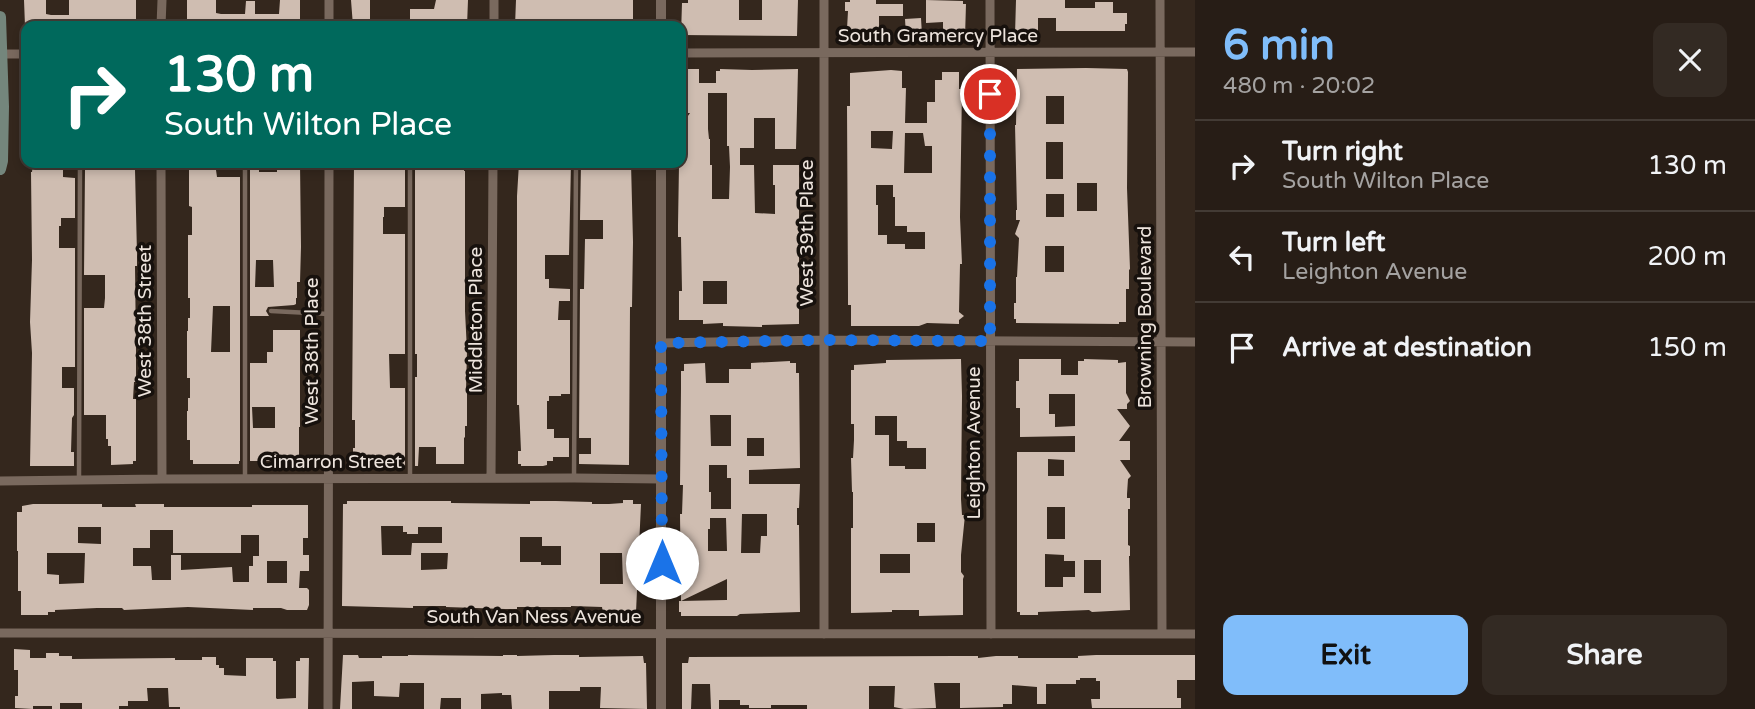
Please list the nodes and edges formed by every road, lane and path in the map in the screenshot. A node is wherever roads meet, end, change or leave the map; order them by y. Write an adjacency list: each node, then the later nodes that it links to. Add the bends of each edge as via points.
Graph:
1 (162, 0): 9 (street)
2 (329, 0): 10 (street)
3 (494, 0): 11 (street)
4 (661, 0): 12 (street)
5 (824, 0): 17 (street, West 39th Place)
6 (990, 0): 13 (street, Leighton Avenue)
7 (1160, 0): 14 (street, Browning Boulevard)
8 (0, 17): 18 (main road)
9 (162, 21)
10 (329, 21)
11 (494, 21)
12 (661, 21)
13 (990, 52): 14 (street, South Gramercy Place); 17 (street, South Gramercy Place); 32 (street, Leighton Avenue)
14 (1161, 52): 15 (street, South Gramercy Place); 33 (street, Browning Boulevard)
15 (1195, 52)
16 (686, 53): 17 (street, South Gramercy Place)
17 (824, 53): 31 (street, West 39th Place)
18 (1, 54): 19 (street); 28 (main road)
19 (21, 54)
20 (80, 168): 43 (lane)
21 (162, 168): 38 (street, West 38th Street)
22 (245, 168): 39 (lane)
23 (329, 168): 30 (street, West 38th Place)
24 (410, 168): 41 (lane)
25 (493, 168): 36 (street, Middleton Place)
26 (576, 168): 37 (lane)
27 (661, 168): 35 (street)
28 (0, 169)
29 (271, 311): 30 (lane)
30 (329, 314): 40 (street, West 38th Place)
31 (824, 340): 32 (street); 35 (street); 48 (street, West 39th Place)
32 (990, 341): 33 (street); 49 (street, Leighton Avenue)
33 (1161, 342): 34 (street); 50 (street, Browning Boulevard)
34 (1195, 342)
35 (661, 343): 42 (street)
36 (491, 478): 37 (street, Cimarron Street); 41 (street, Cimarron Street)
37 (574, 478): 42 (street, Cimarron Street)
38 (162, 479): 39 (street, Cimarron Street); 43 (street, Cimarron Street)
39 (245, 479): 40 (street, Cimarron Street)
40 (328, 479): 41 (street, Cimarron Street); 46 (street, West 38th Place)
41 (410, 479)
42 (661, 479): 47 (street)
43 (79, 480): 44 (street, Cimarron Street)
44 (0, 481)
45 (0, 633): 46 (street, South Van Ness Avenue)
46 (327, 634): 47 (street, South Van Ness Avenue); 52 (street, West 38th Place)
47 (662, 634): 48 (street, South Van Ness Avenue); 53 (street)
48 (824, 634): 49 (street, South Van Ness Avenue)
49 (991, 634): 50 (street, South Van Ness Avenue)
50 (1162, 634): 51 (street, South Van Ness Avenue)
51 (1195, 634)
52 (328, 708)
53 (662, 709)

